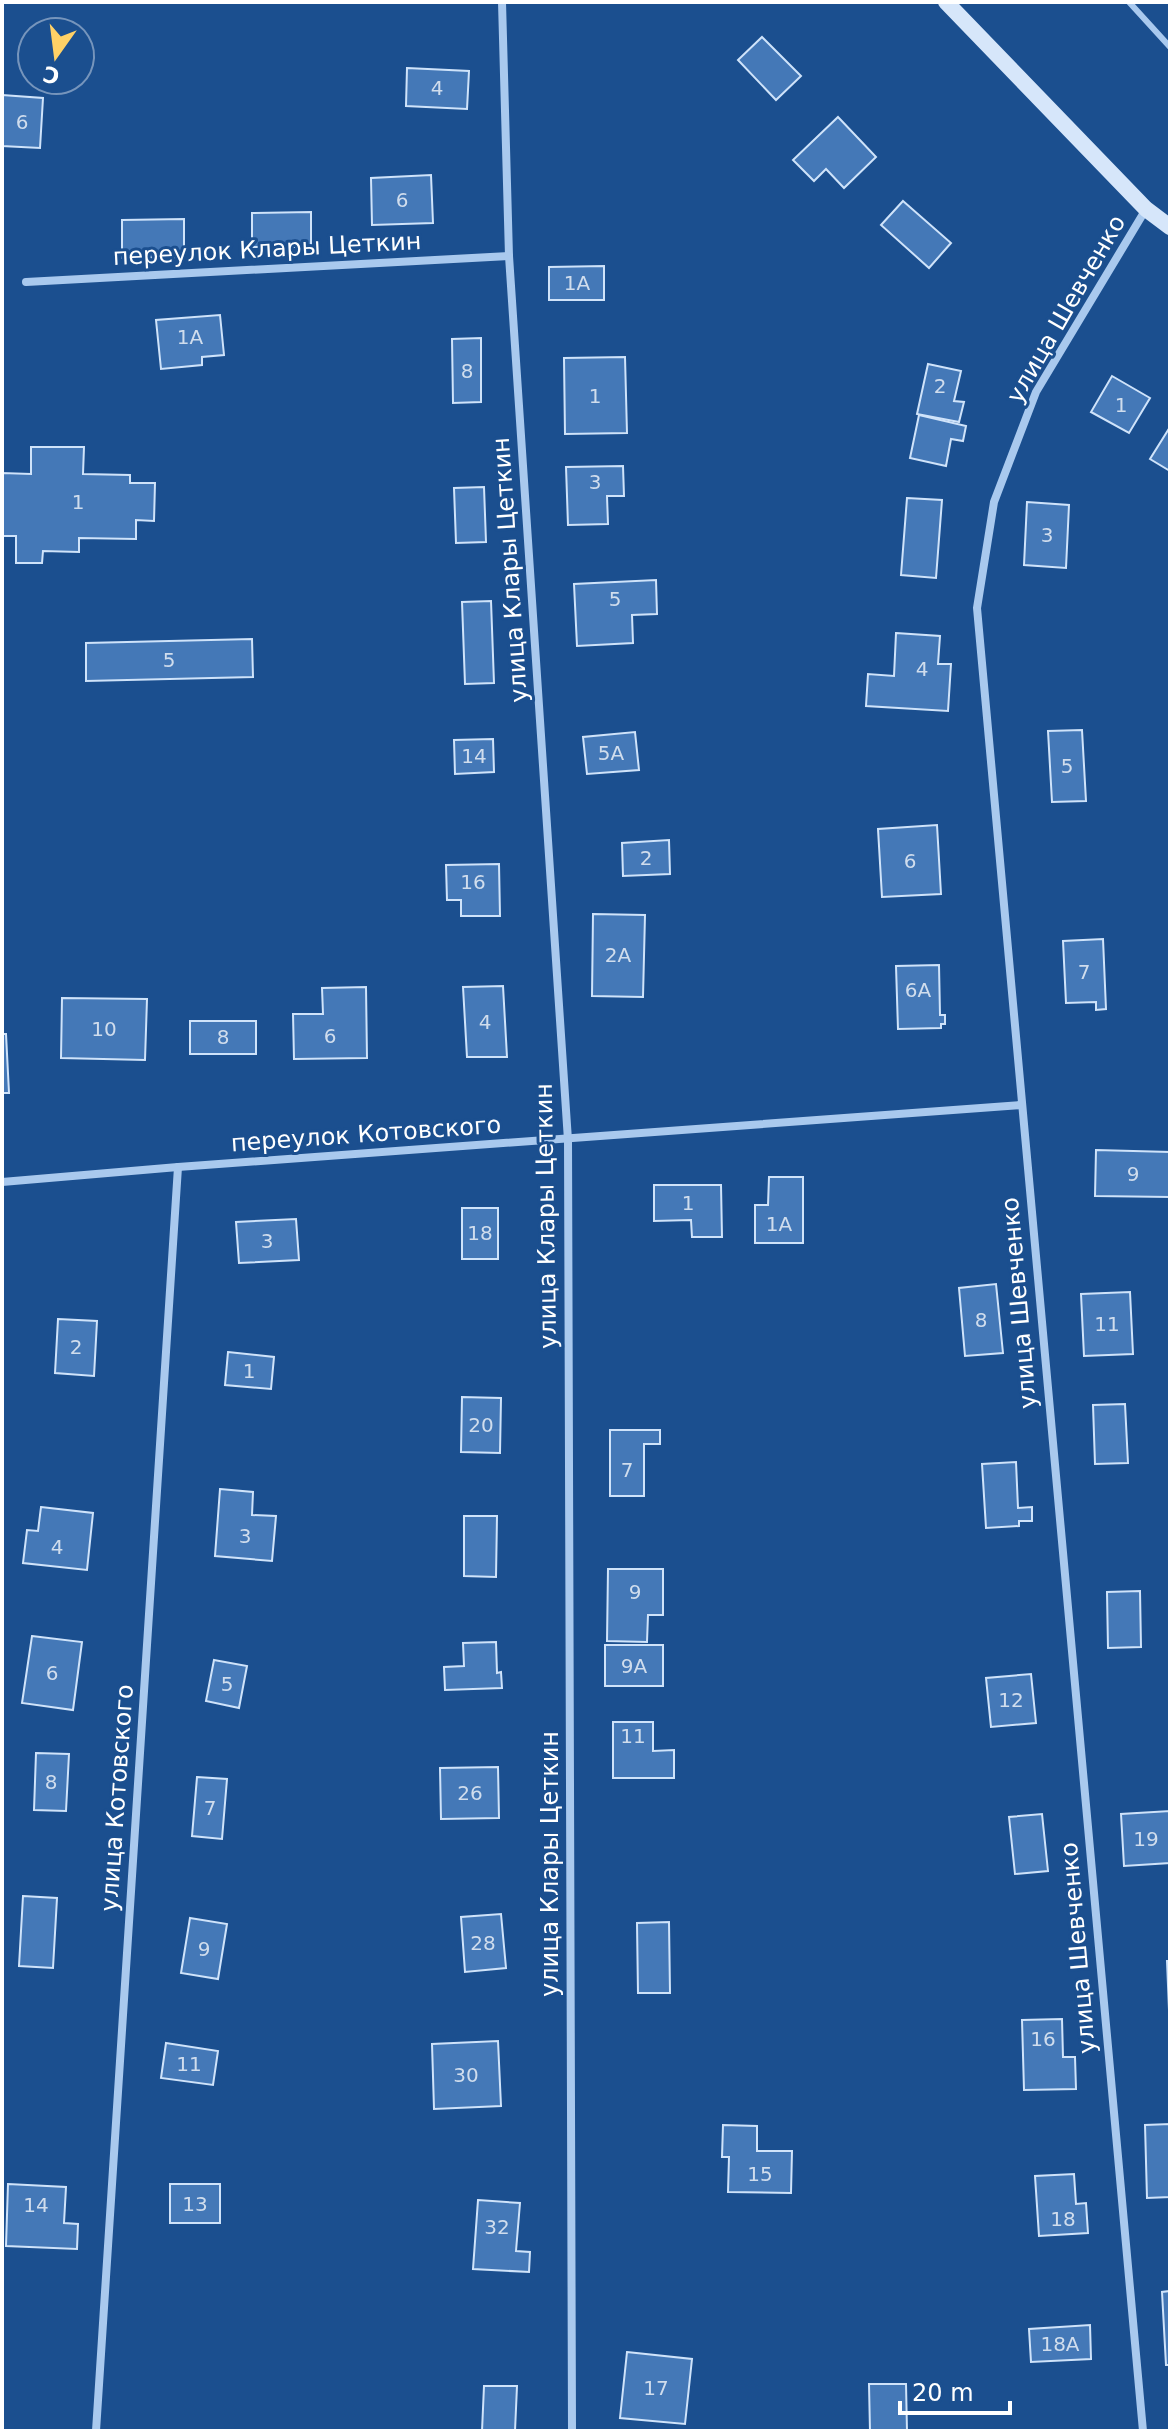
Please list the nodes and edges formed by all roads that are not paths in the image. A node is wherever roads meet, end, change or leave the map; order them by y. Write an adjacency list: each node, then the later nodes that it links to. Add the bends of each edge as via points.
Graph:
1 (502, 2): 7 (street, улица Клары Цеткин)
2 (946, 2): 5 (main road)
3 (1129, 2): 4 (lane)
4 (1170, 47)
5 (1146, 209): 6 (main road); 9 (street, улица Шевченко, via 1036,392 994,502 977,608)
6 (1170, 227)
7 (509, 256): 8 (street, переулок Клары Цеткин); 10 (street, улица Клары Цеткин)
8 (26, 282)
9 (1021, 1105): 10 (street, переулок Котовского); 15 (street, улица Шевченко)
10 (568, 1140): 11 (street, переулок Котовского); 14 (street, улица Клары Цеткин)
11 (178, 1167): 12 (street, переулок Котовского); 13 (street, улица Котовского)
12 (2, 1182)
13 (96, 2431)
14 (572, 2431)
15 (1143, 2431)

